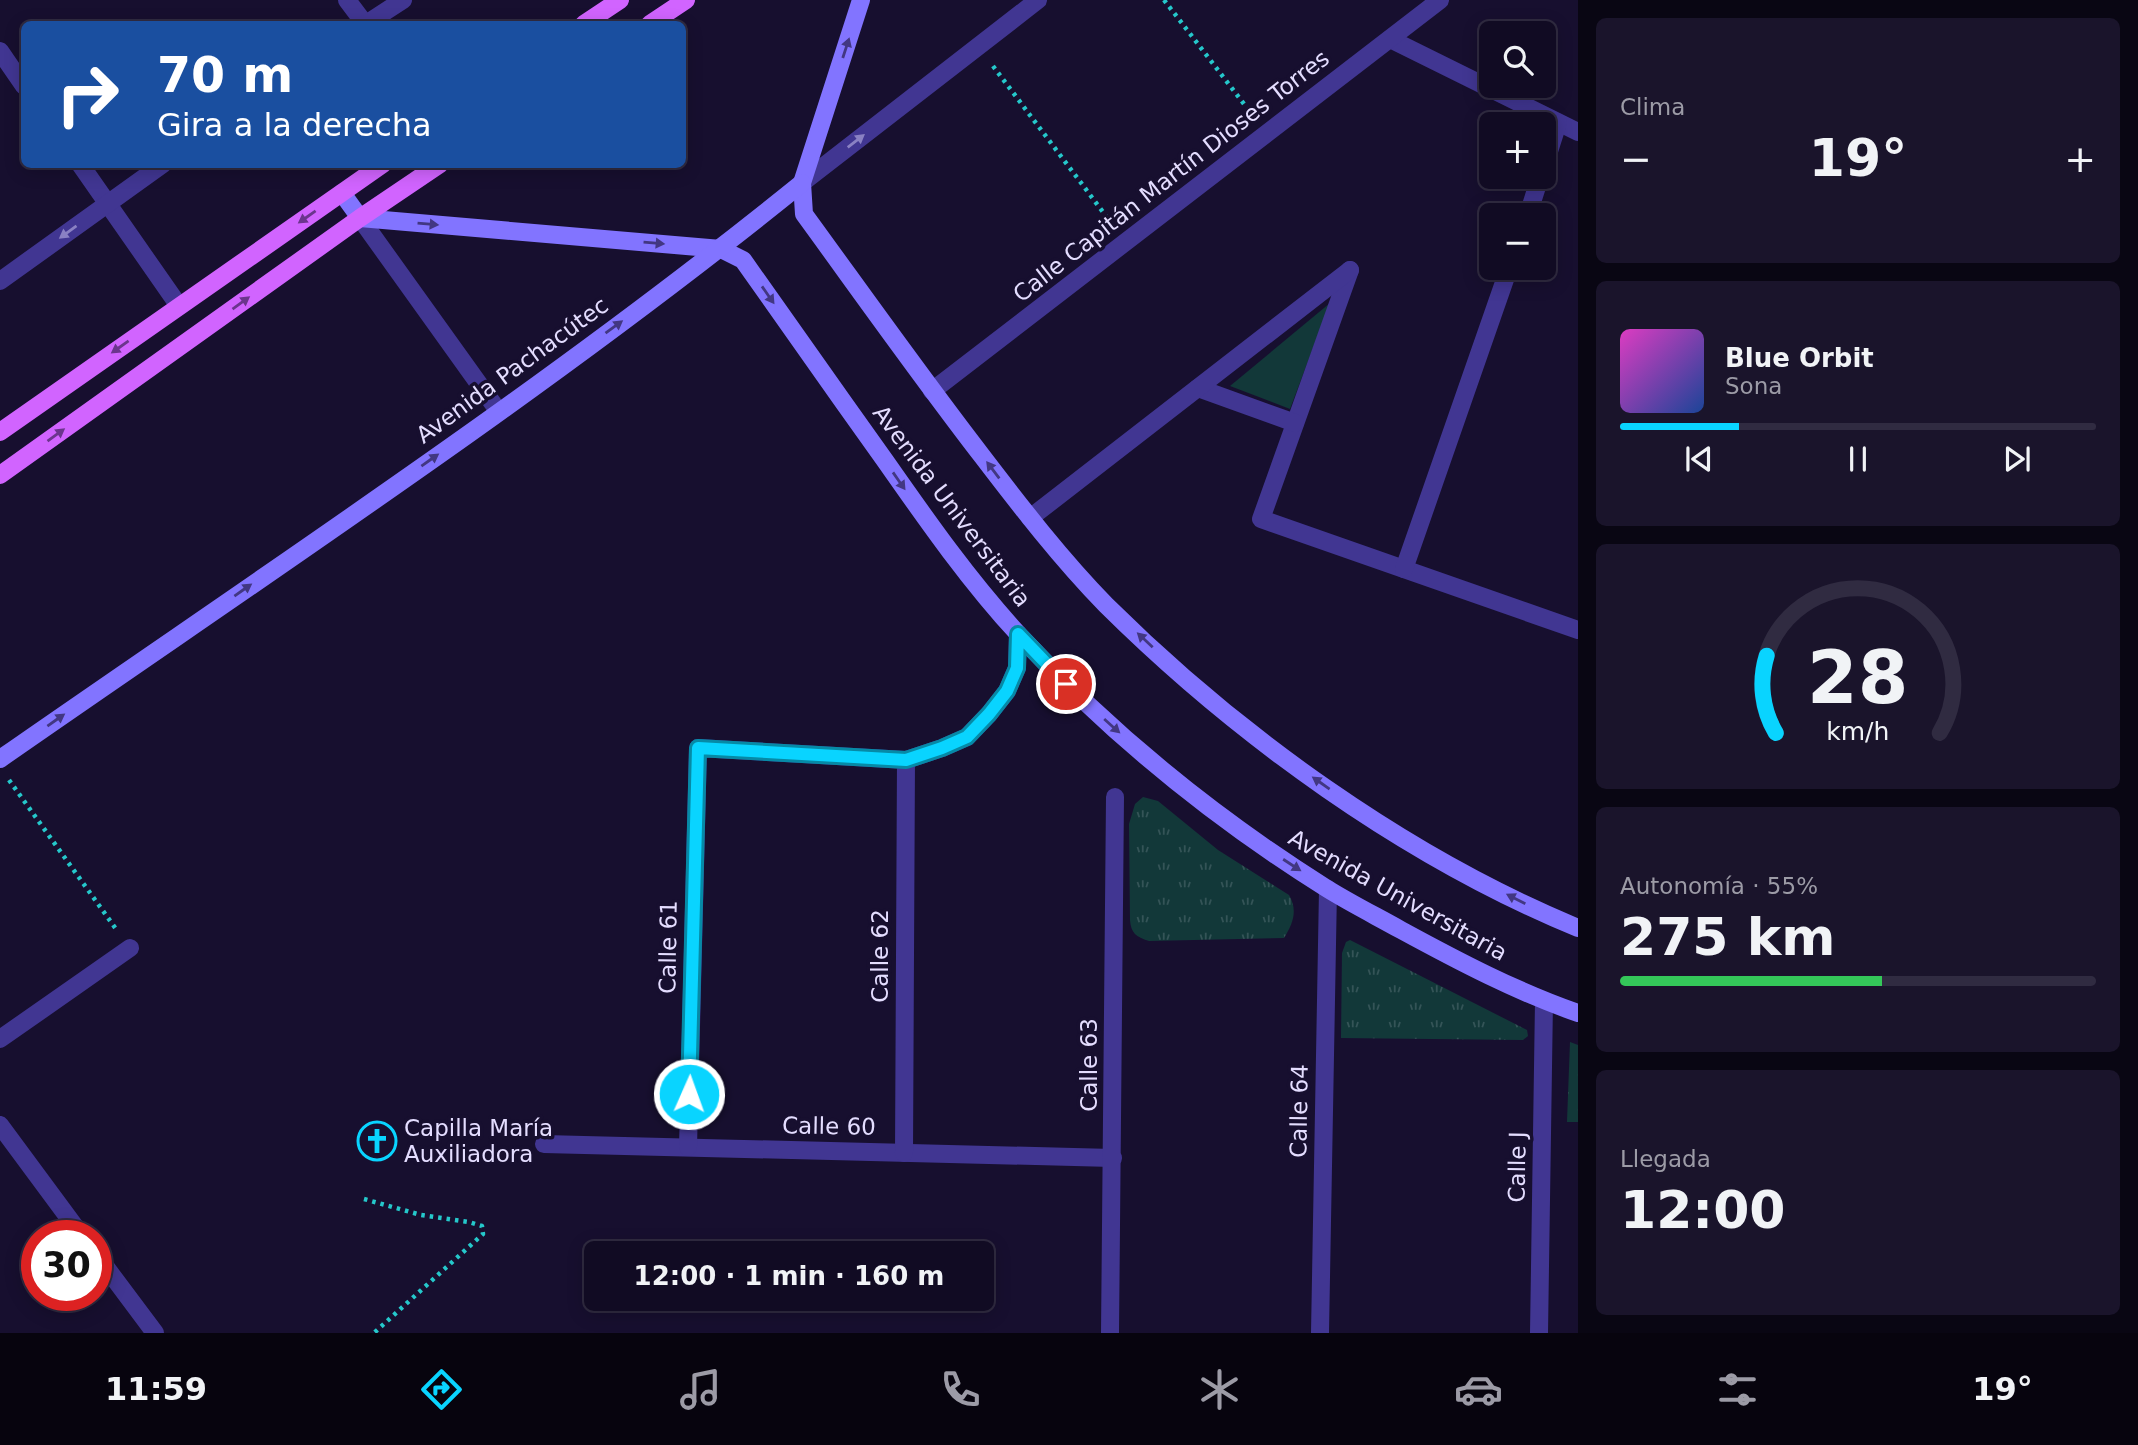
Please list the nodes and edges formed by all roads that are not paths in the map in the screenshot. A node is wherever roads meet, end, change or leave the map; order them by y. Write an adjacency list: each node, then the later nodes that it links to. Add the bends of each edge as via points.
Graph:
1 (347, 0): 8 (street)
2 (403, 0): 9 (street)
3 (620, 0): 10 (main road)
4 (687, 0): 11 (main road)
5 (861, 0): 22 (street, one-way to 5)
6 (1038, 0): 22 (street, Avenida Pachacútec, one-way to 6)
7 (1440, 0): 12 (street, Calle Capitán Martín Dioses Torres)
8 (364, 21)
9 (371, 21)
10 (588, 21)
11 (655, 21)
12 (1390, 39): 15 (street); 31 (street, Calle Capitán Martín Dioses Torres)
13 (0, 51): 14 (street)
14 (21, 82)
15 (1558, 123): 16 (street); 17 (street)
16 (1556, 129)
17 (1578, 132)
18 (83, 168): 24 (street)
19 (157, 168): 24 (street)
20 (377, 168): 23 (main road)
21 (434, 168): 25 (main road)
22 (802, 183): 26 (street, Avenida Pachacútec); 31 (street, via 804,214)
23 (342, 193): 25 (street); 29 (main road, one-way to 29)
24 (107, 204): 28 (street, one-way to 28); 29 (street)
25 (360, 218): 26 (street, one-way to 26); 32 (street); 35 (main road, one-way to 25)
26 (721, 248): 32 (street, Avenida Pachacútec, one-way to 26); 39 (street, Avenida Universitaria, one-way to 39, via 743,260 943,544)
27 (1505, 280): 37 (street)
28 (0, 281)
29 (178, 306): 34 (main road, one-way to 34)
30 (1198, 388): 33 (street); 33 (street, via 1350,270); 36 (street)
31 (932, 391): 36 (street, one-way to 31)
32 (499, 412): 40 (street, Avenida Pachacútec, one-way to 32)
33 (1295, 423): 37 (street, via 1261,519)
34 (0, 432)
35 (0, 475)
36 (1030, 518): 44 (street, one-way to 36, via 1444,862 1264,743 1106,604)
37 (1404, 569): 38 (street)
38 (1578, 631)
39 (1018, 634): 41 (street, via 1017,668 989,714 967,737); 43 (street, Avenida Universitaria, one-way to 43, via 1141,753 1248,836)
40 (0, 759)
41 (906, 760): 51 (street, Calle 61, via 698,748); 52 (street, Calle 62)
42 (1115, 797): 53 (street, Calle 63)
43 (1328, 889): 46 (street, Avenida Universitaria); 58 (street, Calle 64)
44 (1578, 928)
45 (130, 948): 48 (street)
46 (1544, 1001): 47 (street, Avenida Universitaria); 59 (street, Calle J)
47 (1578, 1013)
48 (0, 1039)
49 (0, 1125): 54 (street)
50 (544, 1144): 51 (street, Calle 60)
51 (688, 1147): 52 (street, Calle 60)
52 (904, 1153): 53 (street, Calle 60)
53 (1113, 1158): 57 (street, Calle 63)
54 (70, 1220)
55 (112, 1275): 56 (street)
56 (155, 1333)
57 (1110, 1333)
58 (1320, 1333)
59 (1539, 1333)

